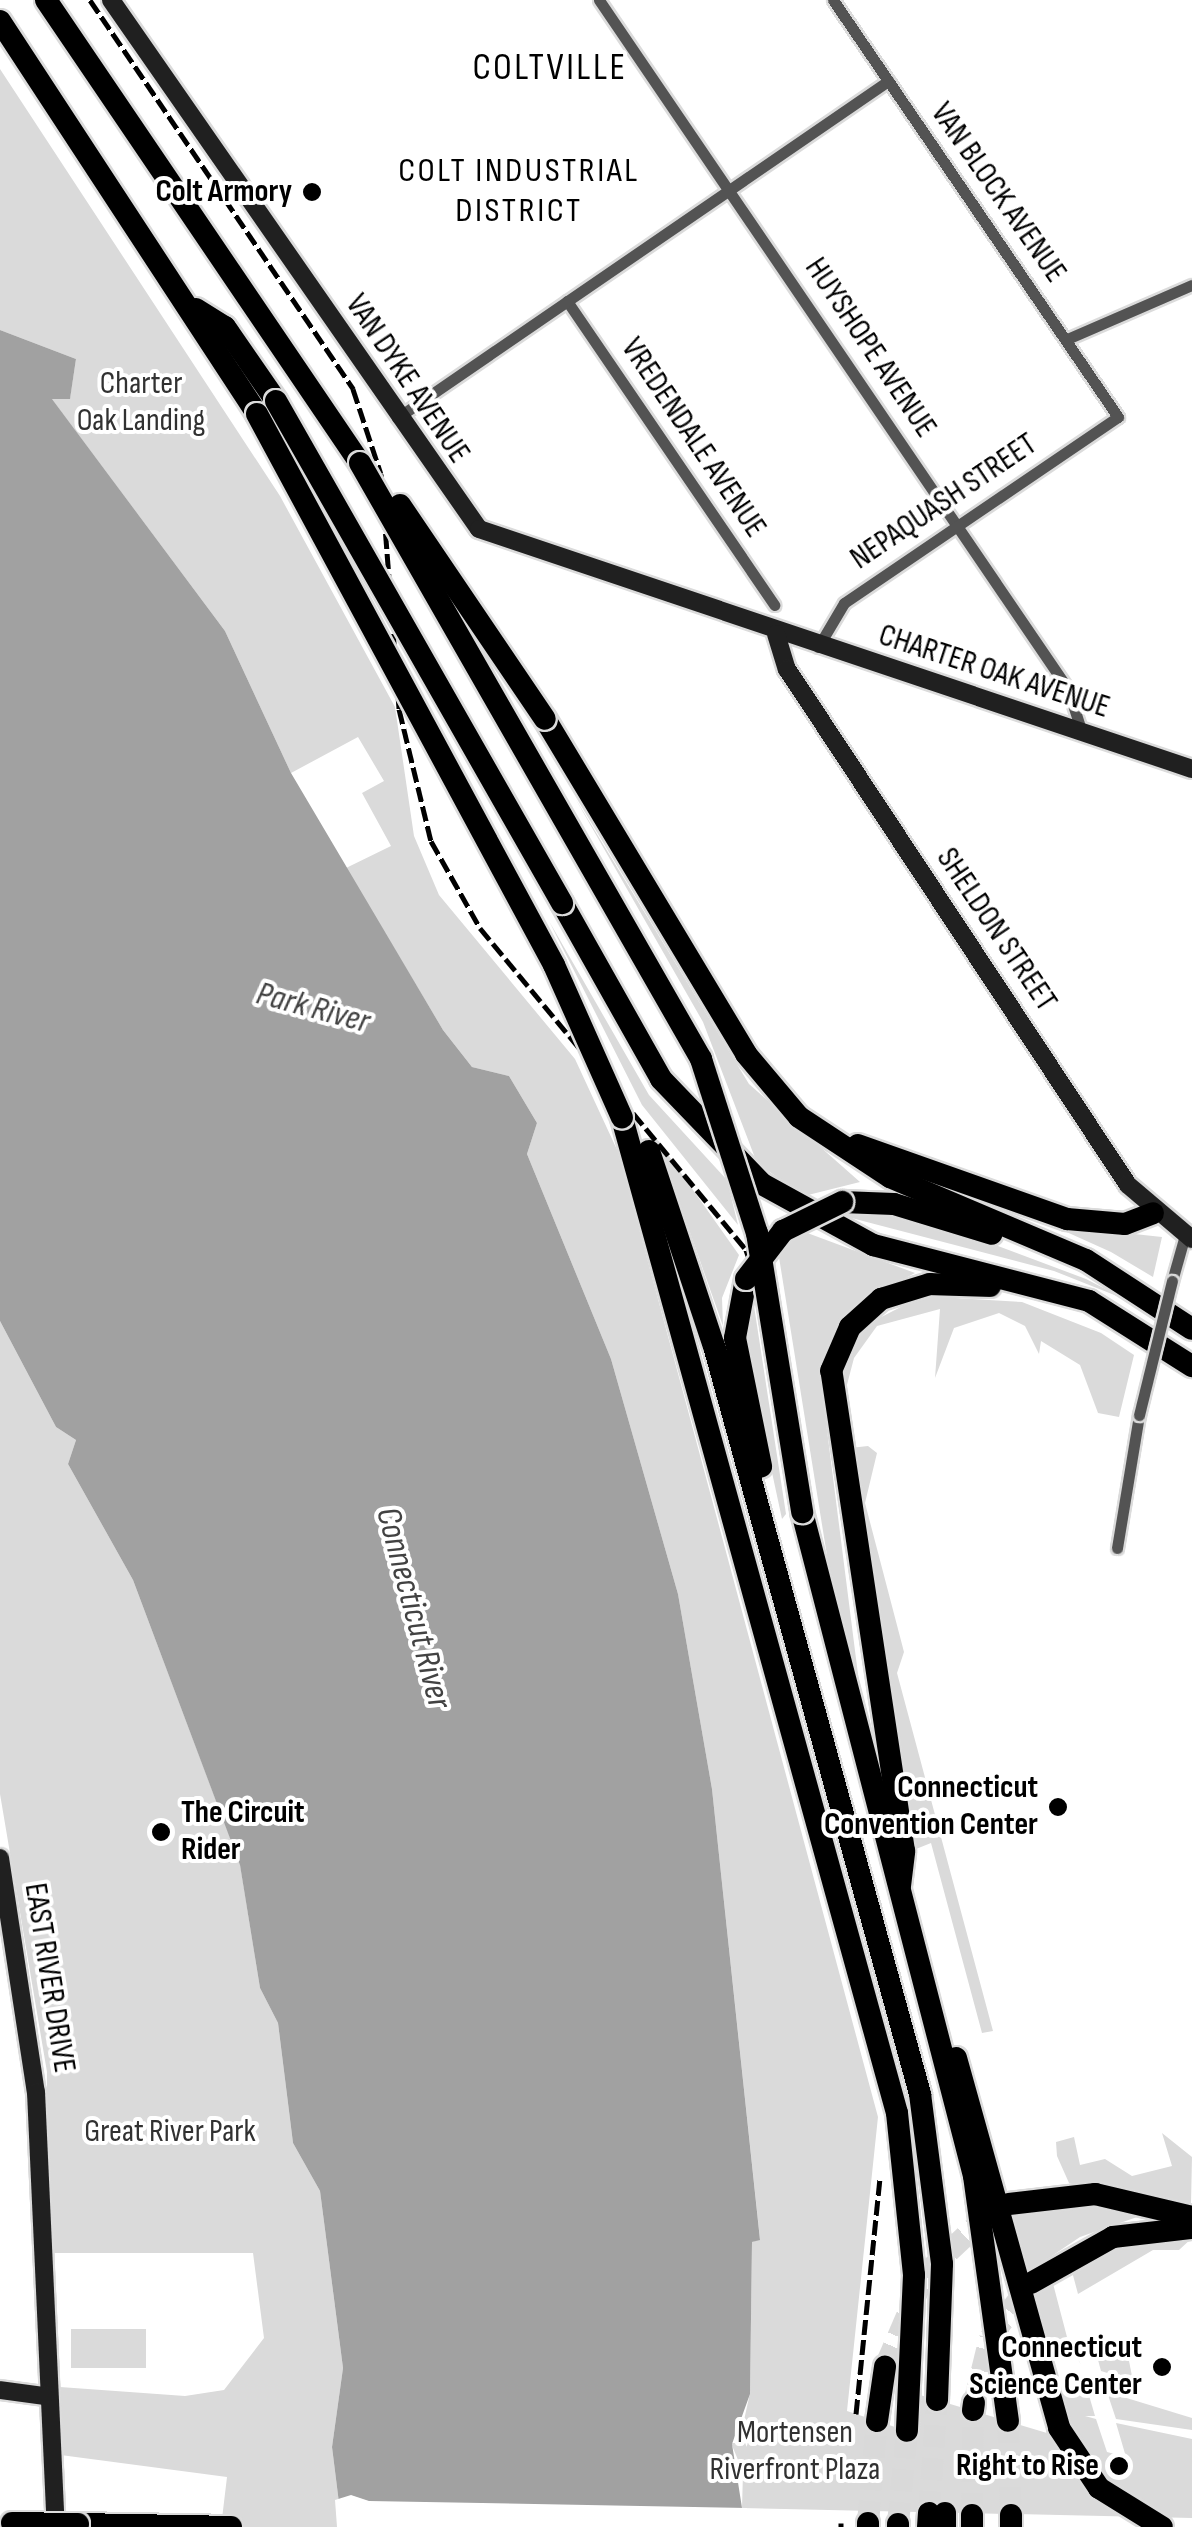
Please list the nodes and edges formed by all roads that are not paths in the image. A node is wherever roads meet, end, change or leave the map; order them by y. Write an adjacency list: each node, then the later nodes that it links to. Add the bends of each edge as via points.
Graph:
1 (46, 0): 14 (highway)
2 (110, 0): 13 (street, VAN DYKE AVENUE)
3 (599, 0): 7 (street, HUYSHOPE AVENUE)
4 (833, 0): 6 (street, VAN BLOCK AVENUE)
5 (0, 21): 11 (highway)
6 (888, 81): 7 (street); 10 (street, VAN BLOCK AVENUE)
7 (730, 190): 9 (street); 15 (street, HUYSHOPE AVENUE)
8 (1192, 285): 10 (street)
9 (567, 301): 13 (street); 16 (street, VREDENDALE AVENUE)
10 (1066, 339): 12 (street, VAN BLOCK AVENUE)
11 (266, 408): 25 (highway, bridge, via 560,976 622,1118 648,1149); 27 (highway, bridge, via 661,1079 751,1176 853,1237)
12 (1118, 417): 15 (street, NEPAQUASH STREET)
13 (397, 418): 17 (street, VAN DYKE AVENUE, via 478,529)
14 (360, 463): 21 (highway, bridge, via 382,479 527,692); 33 (highway, bridge, via 701,1059 757,1233 802,1512)
15 (958, 527): 18 (street, NEPAQUASH STREET, via 844,603); 19 (street, HUYSHOPE AVENUE, via 1068,689)
16 (774, 606)
17 (776, 634): 18 (street, CHARTER OAK AVENUE); 22 (street, SHELDON STREET, via 787,669)
18 (818, 647): 19 (street, CHARTER OAK AVENUE)
19 (1082, 733): 20 (street, CHARTER OAK AVENUE)
20 (1192, 769)
21 (760, 1074): 22 (highway, via 860,1146 1008,1202 1098,1224); 26 (highway, via 848,1155)
22 (1154, 1213): 24 (street, SHELDON STREET)
23 (1192, 1217): 24 (street)
24 (1188, 1237): 30 (street, bridge, via 1139,1415)
25 (675, 1251): 31 (highway); 45 (highway, via 897,2113 914,2276)
26 (1069, 1251): 28 (highway); 31 (highway, bridge, via 894,1204 842,1202 779,1234 746,1279 735,1338 775,1529)
27 (1048, 1287): 29 (highway, via 1109,1310); 33 (highway, via 901,1291 860,1316 833,1362 830,1409 904,1851)
28 (1192, 1329)
29 (1192, 1366)
30 (1118, 1548)
31 (769, 1552): 42 (highway, via 912,2062)
32 (0, 1858): 41 (street, EAST RIVER DRIVE, via 36,2092)
33 (899, 1899): 34 (highway)
34 (938, 2034): 44 (highway, via 989,2249); 50 (highway, via 971,2093 1059,2428 1099,2488)
35 (1010, 2204): 36 (highway, via 1106,2194)
36 (1192, 2217)
37 (1192, 2228): 38 (highway, via 1113,2237)
38 (1031, 2282)
39 (886, 2367): 43 (highway)
40 (0, 2390): 41 (street)
41 (44, 2396): 47 (street, EAST RIVER DRIVE)
42 (959, 2404)
43 (876, 2421)
44 (1008, 2421)
45 (907, 2431)
46 (6, 2523): 47 (highway, bridge)
47 (68, 2526): 48 (highway)
48 (221, 2527): 49 (highway)
49 (231, 2527)
50 (1162, 2527)

